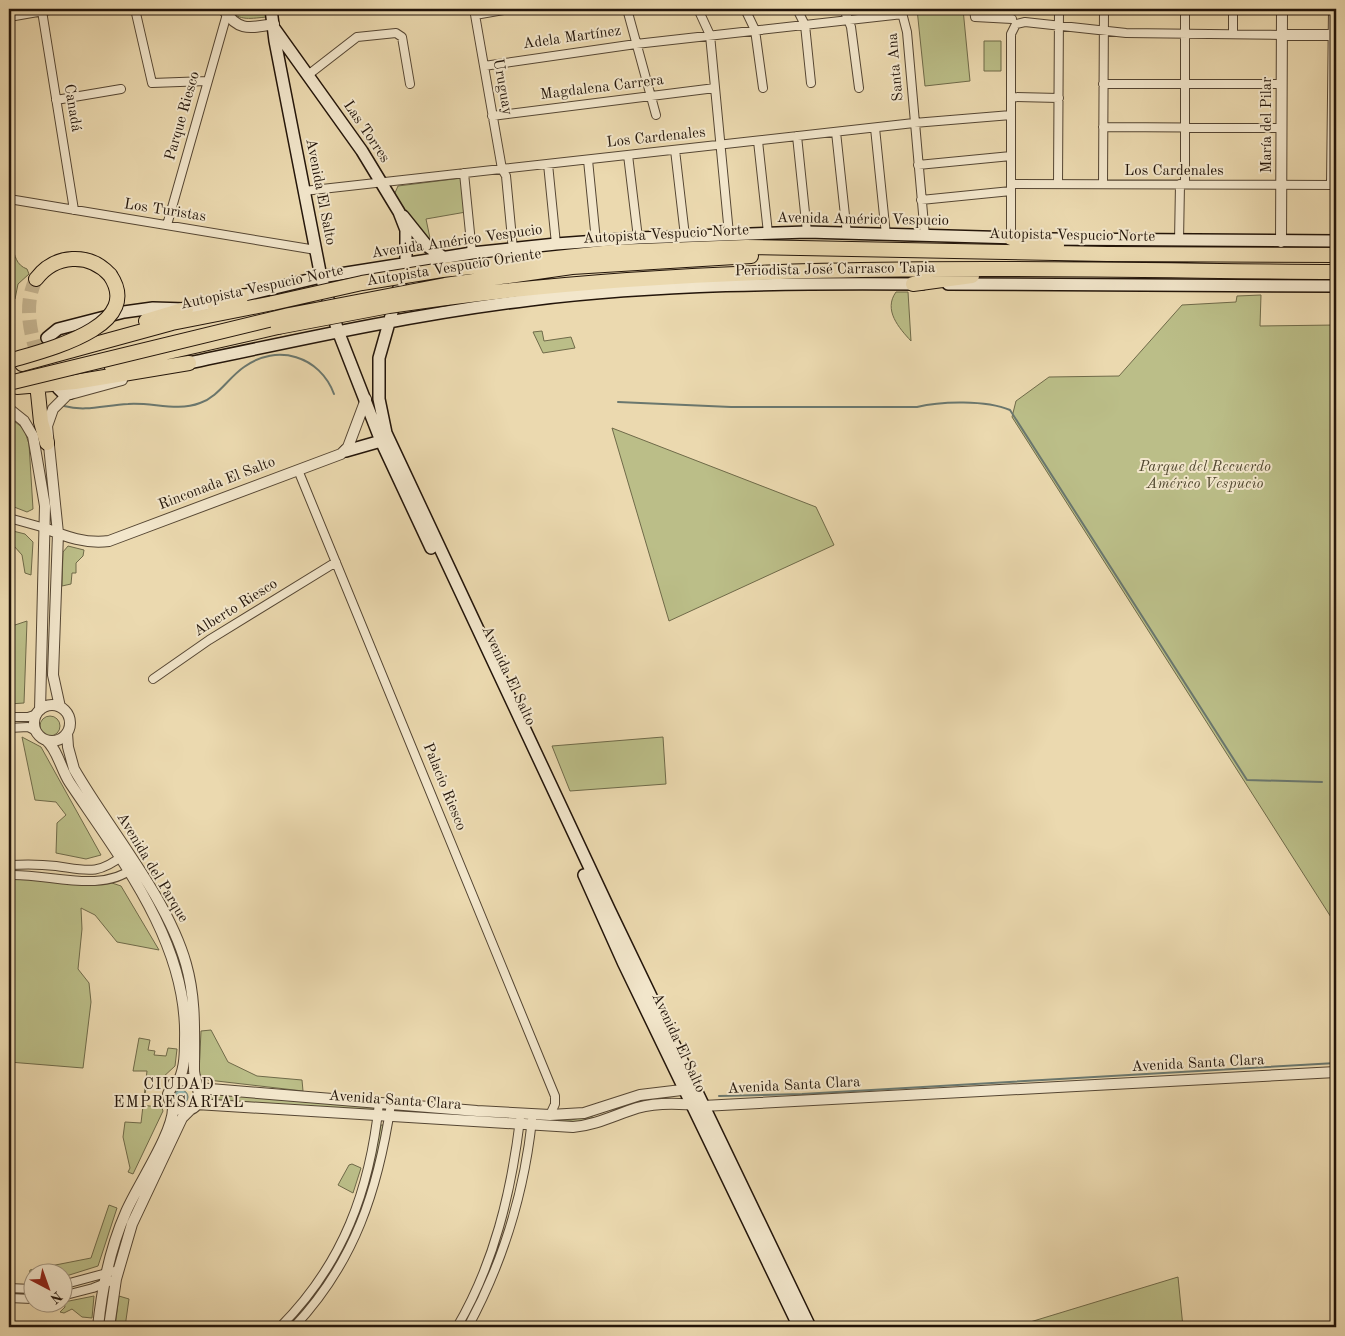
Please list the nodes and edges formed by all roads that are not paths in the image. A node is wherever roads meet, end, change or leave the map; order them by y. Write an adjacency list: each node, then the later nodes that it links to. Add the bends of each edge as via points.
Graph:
1 (55, 9): 17 (street)
2 (135, 9): 38 (street, via 151,82)
3 (271, 9): 26 (main road, Avenida El Salto)
4 (510, 9): 20 (street)
5 (627, 9): 35 (street)
6 (698, 9): 34 (street)
7 (745, 9): 28 (street)
8 (797, 9): 25 (street)
9 (844, 9): 23 (street)
10 (1012, 9): 24 (street)
11 (1059, 9): 27 (street)
12 (1104, 9): 29 (street)
13 (1185, 9): 30 (street)
14 (1233, 9): 31 (street)
15 (1282, 9): 32 (street, María del Pilar)
16 (1333, 9): 33 (street)
17 (42, 11): 22 (street); 51 (street, Canadá)
18 (902, 11): 23 (street, Adela Martínez); 55 (street, Santa Ana, via 907,32)
19 (225, 12): 26 (street, via 243,27); 38 (street, Parque Riesco)
20 (474, 12): 36 (street, Uruguay)
21 (975, 13): 24 (street)
22 (9, 17)
23 (850, 20): 25 (street, Adela Martínez); 46 (street)
24 (1014, 22): 27 (street); 49 (street, via 1011,34)
25 (805, 25): 28 (street, Adela Martínez); 39 (street)
26 (274, 26): 37 (main road, Las Torres); 79 (main road, Avenida El Salto)
27 (1059, 27): 29 (street); 50 (street)
28 (755, 30): 34 (street, Adela Martínez); 45 (street)
29 (1104, 32): 30 (street); 41 (street)
30 (1185, 34): 31 (street); 42 (street)
31 (1233, 34): 32 (street)
32 (1282, 35): 33 (street); 43 (street, María del Pilar)
33 (1334, 35): 77 (street)
34 (710, 36): 35 (street, Adela Martínez); 44 (street)
35 (636, 44): 36 (street, Adela Martínez); 48 (street)
36 (484, 66): 54 (street, Uruguay)
37 (308, 75): 40 (street, via 357,37 396,33 402,37); 72 (main road, Las Torres)
38 (207, 81): 84 (street, Parque Riesco)
39 (812, 83)
40 (410, 84)
41 (1103, 84): 42 (street); 56 (street)
42 (1185, 84): 43 (street); 57 (street)
43 (1282, 84): 59 (street, María del Pilar)
44 (715, 88): 48 (street, Magdalena Carrera); 63 (street)
45 (763, 88)
46 (859, 88)
47 (121, 89): 51 (street)
48 (650, 96): 52 (street); 54 (street, Magdalena Carrera)
49 (1011, 97): 50 (street); 53 (street)
50 (1059, 98): 73 (street)
51 (56, 100): 82 (street, Canadá)
52 (656, 115)
53 (1011, 115): 55 (street, Los Cardenales); 66 (street)
54 (492, 116): 70 (street, Uruguay)
55 (914, 123): 58 (street, Los Cardenales); 69 (street, Santa Ana)
56 (1103, 127): 57 (street); 74 (street)
57 (1185, 127): 59 (street); 75 (street)
58 (875, 128): 60 (street, Los Cardenales); 89 (street)
59 (1282, 128): 76 (street, María del Pilar)
60 (836, 132): 61 (street, Los Cardenales); 88 (street)
61 (797, 136): 62 (street, Los Cardenales); 85 (street)
62 (758, 141): 63 (street, Los Cardenales); 86 (street)
63 (721, 145): 64 (street, Los Cardenales); 87 (street)
64 (675, 150): 65 (street, Los Cardenales); 90 (street)
65 (628, 155): 67 (street, Los Cardenales); 92 (street)
66 (1011, 156): 69 (street); 78 (street)
67 (588, 160): 68 (street, Los Cardenales); 94 (street)
68 (548, 164): 70 (street, Los Cardenales); 98 (street)
69 (918, 165): 81 (street, Santa Ana)
70 (502, 169): 71 (street, Los Cardenales); 100 (street, Uruguay, via 506,176)
71 (464, 173): 72 (street, Los Cardenales); 102 (street)
72 (382, 182): 79 (street, Los Cardenales); 83 (main road, Las Torres)
73 (1058, 184): 74 (street, Los Cardenales); 78 (street, Los Cardenales)
74 (1102, 184): 75 (street, Los Cardenales)
75 (1182, 184): 76 (street, Los Cardenales); 95 (street)
76 (1282, 185): 77 (street, Los Cardenales); 97 (street, María del Pilar)
77 (1333, 185)
78 (1011, 187): 81 (street, Los Cardenales); 93 (street)
79 (304, 191): 101 (main road, Avenida El Salto)
80 (9, 199): 82 (street, Los Turistas)
81 (921, 200): 91 (street, Santa Ana)
82 (74, 210): 84 (street, Los Turistas)
83 (399, 212): 105 (main road, Las Torres, via 407,236); 106 (main road)
84 (167, 225): 101 (street, Los Turistas)
85 (807, 232): 86 (main road, Avenida Américo Vespucio); 88 (main road, Avenida Américo Vespucio)
86 (768, 233): 87 (main road, Avenida Américo Vespucio)
87 (729, 234): 90 (main road, Avenida Américo Vespucio)
88 (847, 234): 89 (main road, Avenida Américo Vespucio)
89 (886, 235): 91 (main road, Avenida Américo Vespucio)
90 (685, 236): 92 (main road, Avenida Américo Vespucio)
91 (924, 236): 93 (main road, Avenida Américo Vespucio)
92 (638, 238): 94 (main road, Avenida Américo Vespucio)
93 (1011, 238): 95 (main road, Avenida Américo Vespucio); 103 (highway)
94 (596, 241): 98 (main road, Avenida Américo Vespucio)
95 (1179, 241): 97 (main road, Avenida Américo Vespucio)
96 (1336, 241): 97 (main road, Avenida Américo Vespucio)
97 (1282, 242)
98 (556, 244): 100 (main road, Avenida Américo Vespucio)
99 (854, 248): 103 (highway, Autopista Vespucio Norte); 106 (highway, Autopista Vespucio Norte, via 659,249); 116 (highway, Autopista Vespucio Oriente, via 572,267 494,276)
100 (514, 249): 102 (main road, Avenida Américo Vespucio)
101 (316, 250): 110 (main road, Avenida El Salto)
102 (472, 253): 106 (main road, Avenida Américo Vespucio)
103 (1107, 254): 104 (highway, Autopista Vespucio Norte)
104 (1336, 255)
105 (406, 263): 106 (main road, Avenida Américo Vespucio); 107 (main road, Avenida Américo Vespucio); 114 (main road, Avenida El Salto)
106 (443, 264): 119 (main road, via 431,268 426,280 427,288 438,306); 123 (highway, Autopista Vespucio Norte, bridge)
107 (387, 266): 110 (main road, Avenida Américo Vespucio); 114 (main road, via 399,276)
108 (1010, 270): 109 (highway); 112 (highway); 116 (highway, via 809,270)
109 (1336, 272)
110 (321, 277): 113 (main road, Avenida Américo Vespucio); 121 (main road, Avenida El Salto)
111 (36, 279): 125 (highway, bridge, via 53,264 74,258 94,262 110,275 117,292 113,312)
112 (913, 284): 115 (main road, Periodista José Carrasco Tapia); 119 (main road, Periodista José Carrasco Tapia, via 773,283 628,291 529,300)
113 (281, 286): 117 (main road, Avenida Américo Vespucio); 124 (main road, via 294,296 300,311 300,327)
114 (399, 286): 120 (main road, Avenida El Salto)
115 (1336, 286)
116 (446, 291): 130 (highway, bridge); 130 (highway, Autopista Vespucio Oriente, bridge, via 279,317)
117 (242, 296): 118 (main road, Avenida Américo Vespucio); 123 (highway)
118 (186, 309): 122 (main road, Avenida Américo Vespucio, via 153,308 124,312 56,329); 125 (highway)
119 (453, 312): 120 (main road, Periodista José Carrasco Tapia)
120 (388, 323): 121 (main road, Periodista José Carrasco Tapia); 126 (main road, Avenida El Salto)
121 (338, 331): 124 (main road); 133 (main road, Avenida El Salto)
122 (46, 338)
123 (117, 338): 129 (highway, Autopista Vespucio Norte)
124 (291, 341): 128 (main road)
125 (74, 342): 127 (highway, bridge)
126 (379, 358): 133 (main road); 159 (main road, Avenida El Salto, via 381,412 393,450)
127 (9, 361)
128 (189, 363): 130 (highway, via 75,382); 132 (street)
129 (9, 368)
130 (12, 387)
131 (48, 390): 132 (main road); 135 (highway); 137 (highway)
132 (70, 393): 135 (street, via 55,406)
133 (366, 399): 136 (main road, Avenida El Salto); 138 (street)
134 (9, 409): 137 (street, via 19,416)
135 (48, 423): 137 (street)
136 (381, 441): 138 (main road); 159 (main road, Avenida El Salto, via 623,962)
137 (41, 444): 141 (street); 142 (street)
138 (346, 451): 139 (street, Rinconada El Salto)
139 (298, 470): 142 (street, Rinconada El Salto, via 109,541 96,543); 143 (street, Palacio Riesco)
140 (9, 518): 141 (street)
141 (45, 528): 142 (street, Rinconada El Salto); 146 (street)
142 (58, 534): 145 (street, via 53,674)
143 (336, 562): 144 (street, Alberto Riesco, via 209,640); 169 (street, Palacio Riesco, via 555,1096)
144 (153, 679)
145 (60, 707): 146 (street, via 49,706); 150 (street, via 69,718)
146 (38, 712): 147 (street, via 28,717); 149 (street, via 34,722)
147 (9, 718)
148 (9, 728): 149 (street, via 28,727)
149 (36, 731): 151 (street)
150 (67, 733): 151 (street, via 58,740); 152 (street, Avenida del Parque, via 74,769)
151 (46, 740): 152 (street, Avenida del Parque, via 70,784)
152 (123, 855): 153 (street, via 94,871 37,864); 154 (street, Avenida del Parque)
153 (9, 865)
154 (131, 869): 155 (street, via 118,878 87,882 33,874); 157 (street, Avenida del Parque, via 165,937 178,973 185,1031); 158 (street, Avenida del Parque, via 170,924 185,963 194,1013)
155 (9, 875)
156 (1336, 1072): 164 (street, Avenida Santa Clara)
157 (179, 1080): 158 (street, via 189,1080); 165 (street, via 171,1085 168,1094)
158 (197, 1087): 160 (street, Avenida Santa Clara); 163 (street, via 200,1094)
159 (690, 1089): 162 (main road, Avenida El Salto); 164 (main road, Avenida El Salto); 169 (street, Avenida Santa Clara, via 640,1095 584,1113)
160 (379, 1103): 161 (street, Avenida Santa Clara); 168 (street)
161 (391, 1104): 166 (street, Avenida Santa Clara); 170 (street)
162 (691, 1104): 164 (street, Avenida Santa Clara); 172 (street, Avenida Santa Clara, via 642,1107 580,1127); 196 (main road, Avenida El Salto)
163 (195, 1106): 165 (street, via 183,1110); 168 (street, Avenida Santa Clara); 182 (street, via 182,1118 142,1200)
164 (703, 1106): 197 (main road, Avenida El Salto)
165 (174, 1107): 181 (street, via 168,1128 123,1219)
166 (521, 1113): 167 (street, Avenida Santa Clara); 171 (street)
167 (533, 1114): 169 (street, Avenida Santa Clara); 172 (street)
168 (378, 1115): 170 (street, Avenida Santa Clara); 177 (street, via 364,1187)
169 (550, 1115)
170 (389, 1116): 171 (street, Avenida Santa Clara); 178 (street, via 375,1185)
171 (520, 1124): 172 (street, Avenida Santa Clara); 173 (street)
172 (532, 1126): 174 (street)
173 (499, 1228): 174 (street, via 505,1233); 175 (street)
174 (510, 1231): 176 (street)
175 (496, 1238): 176 (street); 194 (street, via 477,1288)
176 (507, 1242): 195 (street)
177 (338, 1250): 178 (street); 179 (street)
178 (347, 1255): 180 (street)
179 (332, 1260): 180 (street); 192 (street, via 306,1298)
180 (341, 1265): 193 (street, via 321,1296)
181 (107, 1272): 182 (street); 183 (street); 184 (street)
182 (117, 1275): 184 (street); 191 (street)
183 (72, 1282)
184 (104, 1283): 187 (street); 190 (street)
185 (9, 1288): 186 (street)
186 (22, 1289)
187 (72, 1293)
188 (9, 1298): 189 (street)
189 (22, 1299)
190 (98, 1327)
191 (109, 1327)
192 (280, 1327)
193 (294, 1327)
194 (457, 1327)
195 (468, 1327)
196 (799, 1327)
197 (810, 1327)

